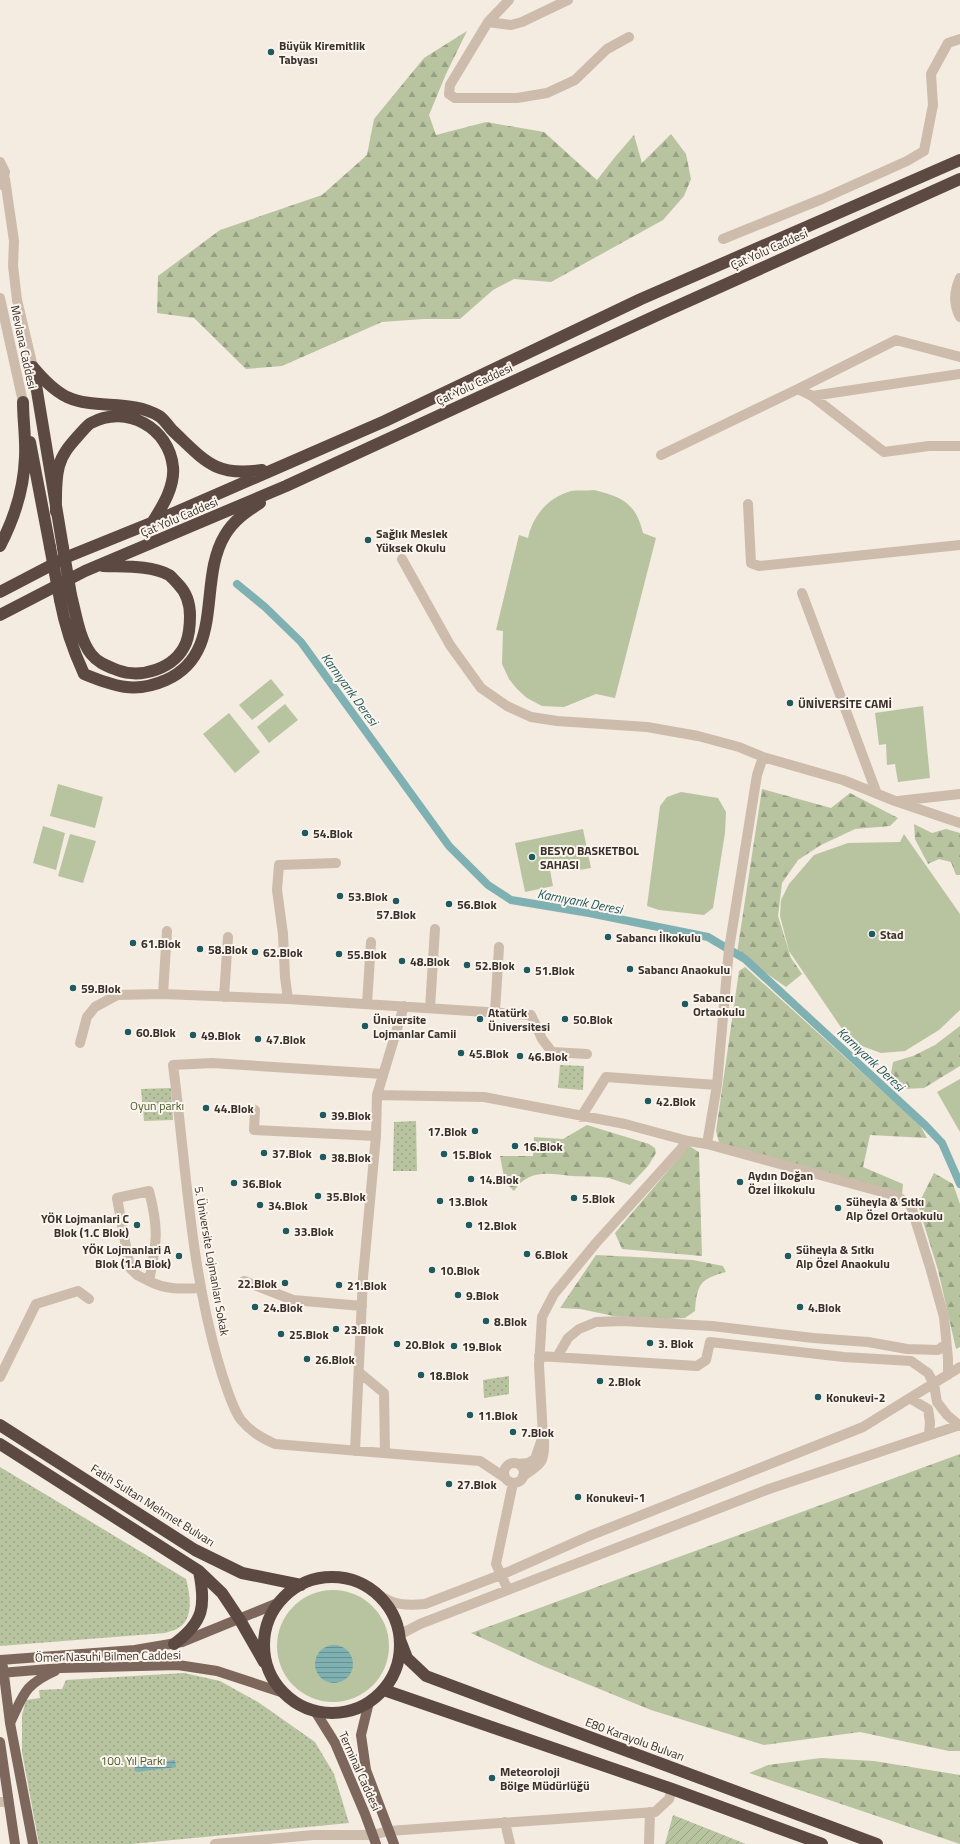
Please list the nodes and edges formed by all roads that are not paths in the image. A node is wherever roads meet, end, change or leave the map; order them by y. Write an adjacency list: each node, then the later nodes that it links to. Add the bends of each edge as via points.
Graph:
1 (509, 0): 3 (street)
2 (568, 0): 3 (street, via 522,22 511,25)
3 (488, 22): 4 (street, via 450,85 449,94 455,98 518,98 547,93 575,80 607,50)
4 (629, 37)
5 (960, 40): 10 (street, via 948,43 931,74 933,105 924,151 822,199)
6 (960, 160): 22 (highway, Çat Yolu Caddesi, via 641,299 385,421)
7 (0, 162): 9 (street, Mevlana Caddesi, via 5,172)
8 (960, 179): 23 (highway, Çat Yolu Caddesi)
9 (2, 183): 15 (street, Mevlana Caddesi, via 14,241 12,266 17,300)
10 (723, 239)
11 (960, 278): 13 (street, via 955,289 956,308)
12 (0, 298): 19 (street, Mevlana Caddesi)
13 (960, 317)
14 (960, 357): 17 (street, via 896,340)
15 (33, 368): 22 (highway, via 52,388 68,397 145,410 160,416 195,454 225,471 247,472); 25 (highway)
16 (960, 374): 18 (street)
17 (798, 389): 18 (street); 21 (street)
18 (812, 396): 20 (street, via 884,452 929,446)
19 (23, 402): 23 (highway, bridge, via 64,623 84,674 103,682 131,688 149,686 178,675 198,652 210,608 216,557 224,536 237,519); 28 (highway, via 25,457 21,488)
20 (960, 446)
21 (661, 455)
22 (279, 467): 26 (highway, Çat Yolu Caddesi)
23 (286, 486): 30 (highway, Çat Yolu Caddesi)
24 (748, 504): 27 (street, via 751,563 759,566)
25 (56, 512): 26 (highway, via 59,466 68,446 91,423 110,417 126,416 151,426 168,447 174,468 166,503); 30 (highway, bridge, via 77,623 92,654 101,664 126,673 152,672 173,660 186,644 190,626 190,606 184,590 169,576 141,567)
26 (151, 523): 31 (highway, Çat Yolu Caddesi, via 67,557)
27 (960, 545)
28 (0, 546)
29 (402, 559): 34 (street, via 450,646 481,688 507,706 531,717 647,727 698,736)
30 (98, 566): 33 (highway, Çat Yolu Caddesi)
31 (0, 592)
32 (802, 593): 35 (street)
33 (0, 616)
34 (763, 757): 35 (street, via 843,780); 55 (street, via 757,776 730,937)
35 (877, 794): 37 (street)
36 (960, 794): 37 (street)
37 (895, 801): 38 (street)
38 (960, 823)
39 (336, 863): 47 (street, via 279,865 278,890)
40 (435, 929): 50 (street)
41 (167, 931): 45 (street)
42 (228, 937): 46 (street)
43 (371, 942): 48 (street)
44 (499, 948): 51 (street)
45 (163, 994): 46 (street); 52 (street, via 117,995 108,999 95,1007 88,1016)
46 (224, 997): 47 (street)
47 (288, 999): 48 (street)
48 (367, 1004): 49 (street)
49 (404, 1006): 50 (street); 54 (street)
50 (430, 1008): 51 (street)
51 (495, 1012): 53 (street, via 531,1015 542,1039 552,1052)
52 (80, 1043)
53 (587, 1054)
54 (383, 1074): 56 (street); 64 (street, 5. Üniversite Lojmanları Sokak, via 212,1063 173,1065 186,1186)
55 (717, 1085): 58 (street, via 606,1077); 61 (street)
56 (378, 1095): 58 (street, via 484,1097); 59 (street)
57 (255, 1110): 59 (street, via 254,1130)
58 (581, 1117): 60 (street, via 625,1124)
59 (376, 1136): 66 (street)
60 (688, 1141): 61 (street); 70 (street, via 596,1243 554,1294 542,1317)
61 (707, 1144): 69 (street, via 897,1196 912,1206 944,1317)
62 (149, 1280): 62 (street, via 157,1233 149,1191 118,1198 130,1268 137,1275); 64 (street, via 172,1289)
63 (244, 1281): 66 (street, via 293,1300)
64 (201, 1288): 83 (street, 5. Üniversite Lojmanları Sokak, via 208,1325 224,1380 240,1419 258,1436 275,1444)
65 (89, 1298): 75 (street, via 78,1291 36,1304)
66 (362, 1306): 73 (street)
67 (712, 1326): 68 (street); 69 (street, via 868,1342 907,1349 938,1350); 71 (street, via 596,1322 579,1329 568,1338)
68 (710, 1342): 71 (street, via 706,1360 697,1366); 76 (street, via 844,1357 911,1361 928,1373)
69 (946, 1344): 74 (street)
70 (540, 1356): 71 (street); 81 (street)
71 (557, 1358)
72 (960, 1366): 74 (street)
73 (360, 1373): 83 (street); 84 (street, via 384,1392)
74 (948, 1375): 76 (street)
75 (0, 1377)
76 (934, 1384): 77 (street); 79 (street, via 937,1402)
77 (911, 1399): 80 (street, via 928,1409); 89 (street, via 863,1427)
78 (0, 1426): 90 (highway, Fatih Sultan Mehmet Bulvarı, via 195,1550 242,1574)
79 (960, 1426): 80 (street)
80 (929, 1435): 91 (street, via 769,1490)
81 (543, 1436): 85 (street, via 535,1459); 86 (street, via 545,1455 541,1464)
82 (0, 1444): 88 (highway)
83 (356, 1451): 84 (street, 5. Üniversite Lojmanları Sokak)
84 (385, 1452): 87 (street, 5. Üniversite Lojmanları Sokak, via 480,1461)
85 (518, 1464): 86 (street, via 523,1469); 87 (street, via 512,1463 507,1466 504,1471)
86 (523, 1476): 87 (street, via 519,1482)
87 (508, 1480): 89 (street, via 496,1564)
88 (199, 1571): 94 (highway, via 222,1593); 96 (highway, via 203,1589 199,1618 193,1628)
89 (500, 1574): 91 (street); 92 (street, via 425,1604 389,1602)
90 (301, 1585): 92 (highway, via 320,1578 341,1578 360,1583); 93 (highway)
91 (508, 1590): 95 (street, via 424,1623)
92 (378, 1594): 95 (highway, via 397,1623)
93 (278, 1603): 94 (main road, Ömer Nasuhi Bilmen Caddesi); 100 (highway, via 269,1619 264,1637 265,1656)
94 (240, 1620): 96 (main road, Ömer Nasuhi Bilmen Caddesi); 100 (highway)
95 (400, 1638): 101 (highway, via 396,1669); 121 (highway, E80 Karayolu Bulvarı, via 407,1658 426,1676)
96 (174, 1644): 97 (main road, Ömer Nasuhi Bilmen Caddesi, via 135,1650)
97 (1, 1659): 99 (main road)
98 (61, 1668): 99 (main road, Ömer Nasuhi Bilmen Caddesi); 102 (main road, Ömer Nasuhi Bilmen Caddesi, via 178,1666 217,1671); 105 (main road, via 37,1679 25,1691)
99 (2, 1673): 105 (main road)
100 (270, 1673): 102 (highway)
101 (384, 1690): 103 (highway); 107 (highway)
102 (284, 1694): 104 (highway, via 298,1704)
103 (370, 1702): 104 (highway, via 352,1710 334,1713); 111 (main road, Terminal Caddesi, via 361,1735 365,1764)
104 (315, 1711): 113 (main road, Terminal Caddesi, via 334,1743)
105 (10, 1723): 115 (main road)
106 (0, 1742): 108 (main road)
107 (672, 1790): 109 (street, via 669,1799 654,1812); 120 (highway)
108 (4, 1802): 114 (main road)
109 (650, 1812): 110 (street); 119 (street)
110 (506, 1822): 111 (street); 118 (street)
111 (389, 1831): 113 (street); 117 (main road, Terminal Caddesi)
112 (314, 1840): 113 (street); 116 (street)
113 (374, 1840)
114 (15, 1844)
115 (33, 1844)
116 (215, 1844)
117 (394, 1844)
118 (510, 1844)
119 (649, 1844)
120 (822, 1844)
121 (877, 1844)

